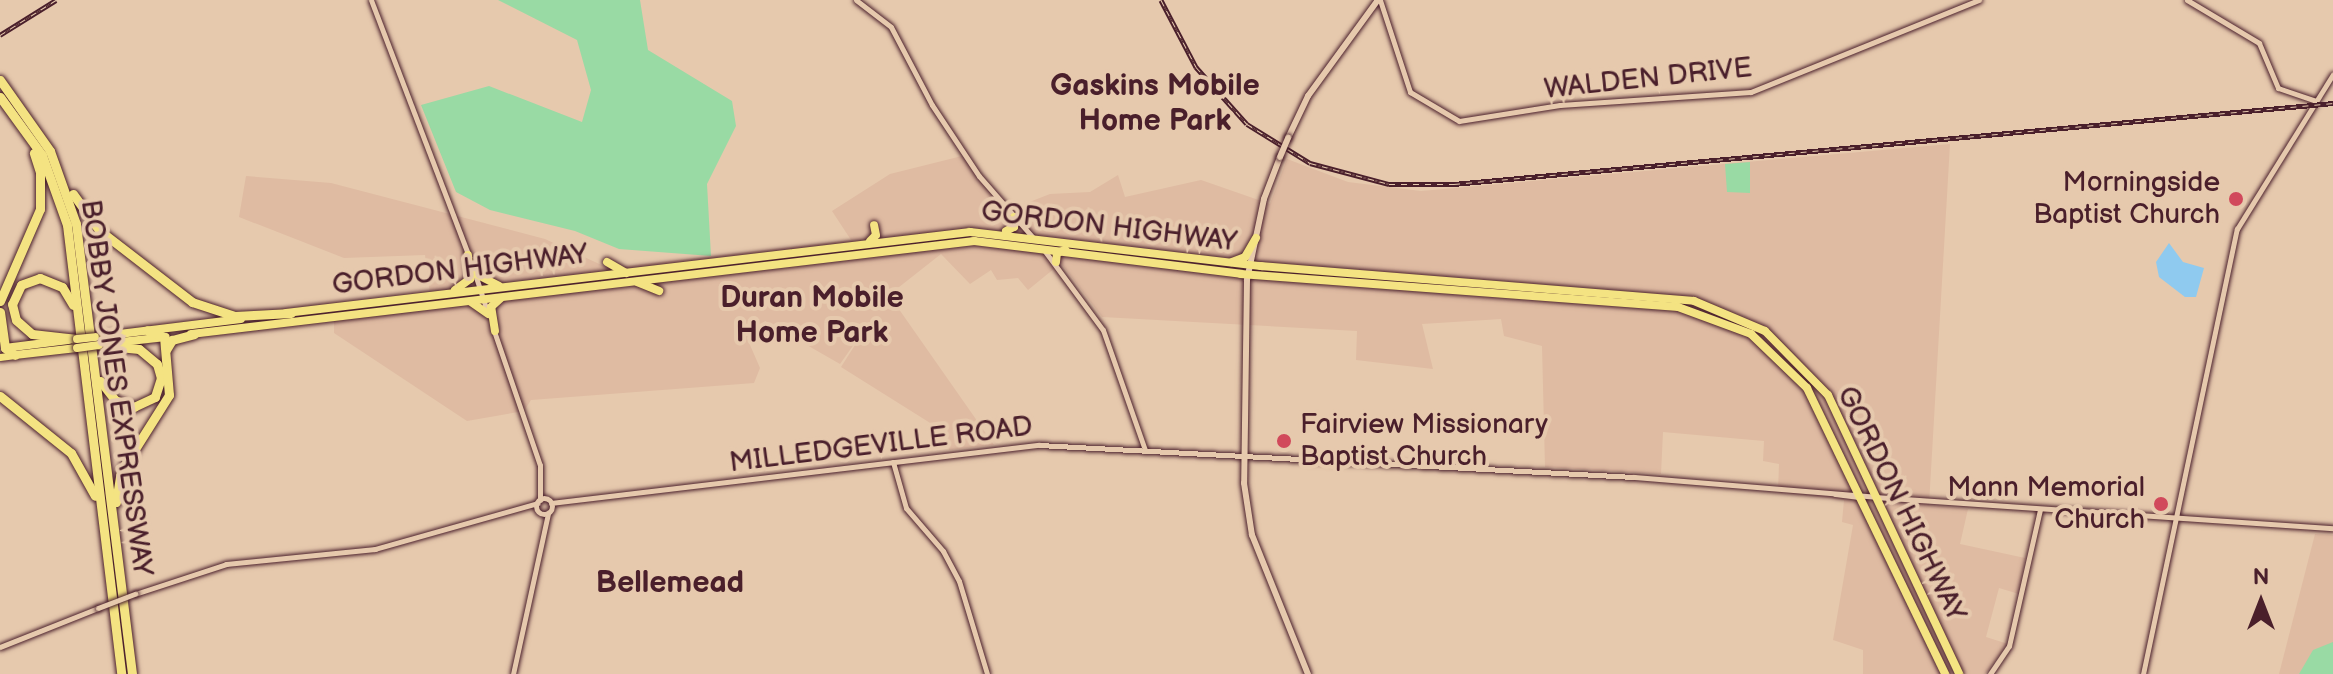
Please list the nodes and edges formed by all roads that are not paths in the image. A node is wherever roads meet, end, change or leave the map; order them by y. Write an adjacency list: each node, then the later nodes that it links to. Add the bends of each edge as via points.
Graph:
1 (371, 0): 20 (street)
2 (856, 0): 11 (street, via 891,27 932,105)
3 (1379, 0): 4 (street, WALDEN DRIVE, via 1410,92 1459,121 1560,105 1751,92); 15 (main road, bridge, via 1308,96 1280,157)
4 (1979, 0)
5 (2187, 0): 9 (street, via 2259,43 2278,88)
6 (2333, 74): 9 (street)
7 (0, 80): 10 (highway, BOBBY JONES EXPRESSWAY)
8 (3, 101): 31 (highway, via 35,155 42,189 36,223); 39 (highway, BOBBY JONES EXPRESSWAY, via 36,146 60,197)
9 (2316, 101): 54 (street, via 2237,229)
10 (22, 109): 34 (highway, via 50,146 87,219 180,295 230,316); 42 (highway, BOBBY JONES EXPRESSWAY, via 50,151 71,203)
11 (1014, 217): 13 (highway, via 1013,229); 14 (street)
12 (874, 225): 16 (highway, via 876,235)
13 (997, 233): 14 (highway, GORDON HIGHWAY); 16 (highway, GORDON HIGHWAY)
14 (1032, 236): 17 (street); 23 (highway, GORDON HIGHWAY)
15 (1256, 238): 23 (highway, via 1245,257); 24 (main road)
16 (865, 243): 28 (highway, GORDON HIGHWAY)
17 (1041, 246): 18 (highway, GORDON HIGHWAY, via 972,241); 19 (highway, GORDON HIGHWAY); 22 (street)
18 (905, 247): 21 (highway); 26 (highway, GORDON HIGHWAY)
19 (1065, 250): 22 (highway, via 1057,253); 24 (highway, GORDON HIGHWAY)
20 (468, 255): 25 (street); 30 (highway, via 471,276 465,286)
21 (898, 260)
22 (1056, 262): 47 (street, via 1110,343)
23 (1226, 263): 24 (highway, GORDON HIGHWAY)
24 (1249, 270): 48 (main road); 50 (highway, GORDON HIGHWAY, via 1656,305 1710,315 1764,343 1805,384); 51 (highway, GORDON HIGHWAY, via 1661,296 1715,306 1765,331 1806,368 1836,409)
25 (474, 273): 28 (highway); 29 (street)
26 (667, 276): 27 (highway, GORDON HIGHWAY); 27 (highway, via 657,281 659,291 642,282)
27 (584, 286): 28 (highway, GORDON HIGHWAY)
28 (507, 292): 29 (highway, GORDON HIGHWAY); 37 (highway, via 491,305)
29 (482, 294): 30 (highway, GORDON HIGHWAY); 32 (highway, GORDON HIGHWAY); 35 (street)
30 (430, 296): 34 (highway, GORDON HIGHWAY)
31 (0, 301)
32 (411, 307): 35 (highway, via 473,302); 38 (highway, GORDON HIGHWAY)
33 (0, 312): 43 (highway)
34 (291, 313): 36 (highway, GORDON HIGHWAY)
35 (488, 314): 37 (street)
36 (147, 330): 40 (highway); 42 (highway, GORDON HIGHWAY)
37 (495, 331): 52 (street, via 540,465)
38 (194, 334): 40 (highway, GORDON HIGHWAY); 44 (highway, via 172,340)
39 (78, 336): 41 (highway, bridge); 41 (highway, via 73,302 62,287 40,278 21,285 12,304 18,323 40,338); 42 (highway, GORDON HIGHWAY, bridge); 57 (highway, BOBBY JONES EXPRESSWAY)
40 (164, 337): 42 (highway, GORDON HIGHWAY); 44 (highway)
41 (66, 343): 42 (highway, GORDON HIGHWAY, bridge); 43 (highway, GORDON HIGHWAY); 45 (highway, GORDON HIGHWAY)
42 (101, 344): 42 (highway, via 131,346 154,360 161,383 149,402 131,407 111,397 101,384); 56 (highway, BOBBY JONES EXPRESSWAY)
43 (2, 345): 45 (highway)
44 (166, 353): 56 (highway, via 169,395 121,471)
45 (15, 355)
46 (0, 396): 57 (highway, via 60,443 84,470)
47 (1145, 450): 48 (street, MILLEDGEVILLE ROAD); 49 (street, MILLEDGEVILLE ROAD, via 1010,447)
48 (1245, 456): 50 (street, MILLEDGEVILLE ROAD); 63 (main road, via 1246,510 1256,548)
49 (893, 462): 52 (street, MILLEDGEVILLE ROAD); 62 (street, via 909,512 943,551 959,581)
50 (1862, 495): 51 (street, MILLEDGEVILLE ROAD); 64 (highway, GORDON HIGHWAY)
51 (1877, 497): 53 (street, MILLEDGEVILLE ROAD); 65 (highway, GORDON HIGHWAY)
52 (544, 506): 58 (street, MILLEDGEVILLE ROAD, bridge, via 362,552 208,568); 61 (street, via 546,531)
53 (2040, 509): 54 (street, MILLEDGEVILLE ROAD); 66 (street, via 2009,646)
54 (2178, 518): 55 (street, MILLEDGEVILLE ROAD); 67 (street)
55 (2333, 528)
56 (115, 529): 60 (highway, BOBBY JONES EXPRESSWAY)
57 (108, 568): 59 (highway, BOBBY JONES EXPRESSWAY)
58 (0, 647)
59 (121, 674)
60 (132, 674)
61 (513, 674)
62 (987, 674)
63 (1308, 674)
64 (1945, 674)
65 (1959, 674)
66 (1990, 674)
67 (2143, 674)

